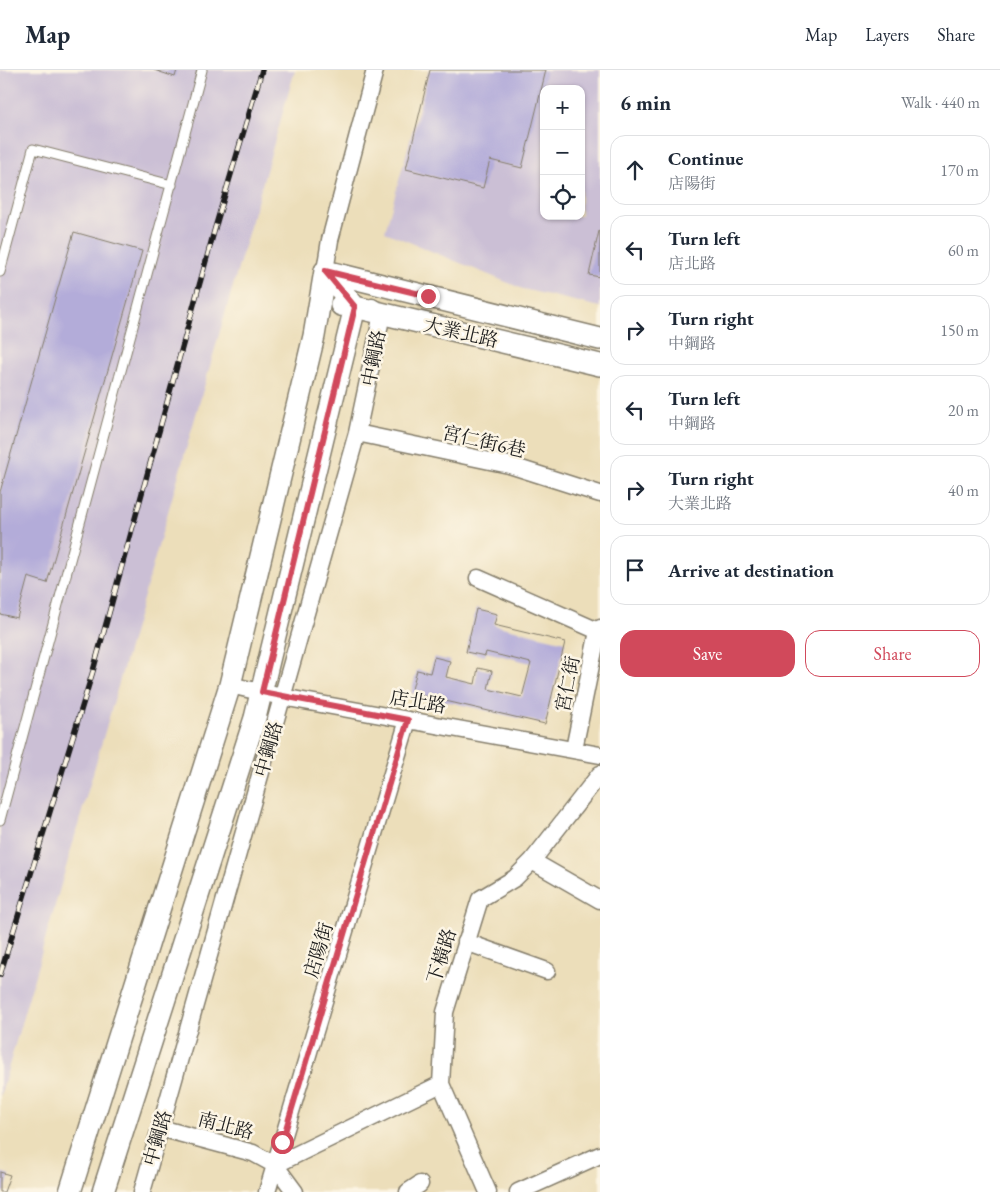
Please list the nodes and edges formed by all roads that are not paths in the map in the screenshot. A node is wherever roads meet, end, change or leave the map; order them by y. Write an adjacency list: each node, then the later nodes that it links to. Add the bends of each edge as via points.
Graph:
1 (202, 70): 3 (lane)
2 (376, 70): 4 (street, via 330,240)
3 (172, 185): 5 (lane, via 33,149); 22 (lane)
4 (325, 271): 6 (street); 7 (street, 中鋼路); 8 (street, 中鋼路); 9 (street, 大業北路)
5 (0, 272)
6 (321, 302): 7 (street, 大業北路); 15 (street)
7 (355, 307): 8 (street, 大業北路); 16 (street, 中鋼路)
8 (382, 314): 10 (street, 大業北路); 11 (street, 中鋼路)
9 (600, 339)
10 (600, 365)
11 (357, 434): 12 (street, 宮仁街6巷, via 509,465); 17 (street, 中鋼路)
12 (600, 494)
13 (478, 578): 14 (street)
14 (599, 630): 19 (street, 宮仁街)
15 (230, 684): 16 (street, 店北路); 31 (street)
16 (262, 692): 17 (street, 店北路); 32 (street, 中鋼路)
17 (282, 697): 18 (street, 店北路); 28 (street, 中鋼路)
18 (408, 720): 19 (street, 店北路); 30 (street, 店陽街)
19 (574, 749): 20 (street, 店北路)
20 (600, 755)
21 (600, 774): 23 (street, 下橫路)
22 (0, 820)
23 (532, 861): 24 (street); 25 (street, 下橫路, via 515,878 480,899)
24 (600, 900)
25 (466, 942): 26 (street); 27 (street, 下橫路, via 445,1012)
26 (547, 971)
27 (441, 1084): 30 (street); 36 (street, 下橫路)
28 (160, 1128): 30 (street, 南北路, via 253,1152); 33 (street, 中鋼路)
29 (600, 1155): 37 (street)
30 (275, 1165): 34 (street, 店陽街); 35 (street, 南北路)
31 (70, 1192)
32 (104, 1192)
33 (142, 1192)
34 (267, 1192)
35 (295, 1192)
36 (488, 1192)
37 (518, 1192)

